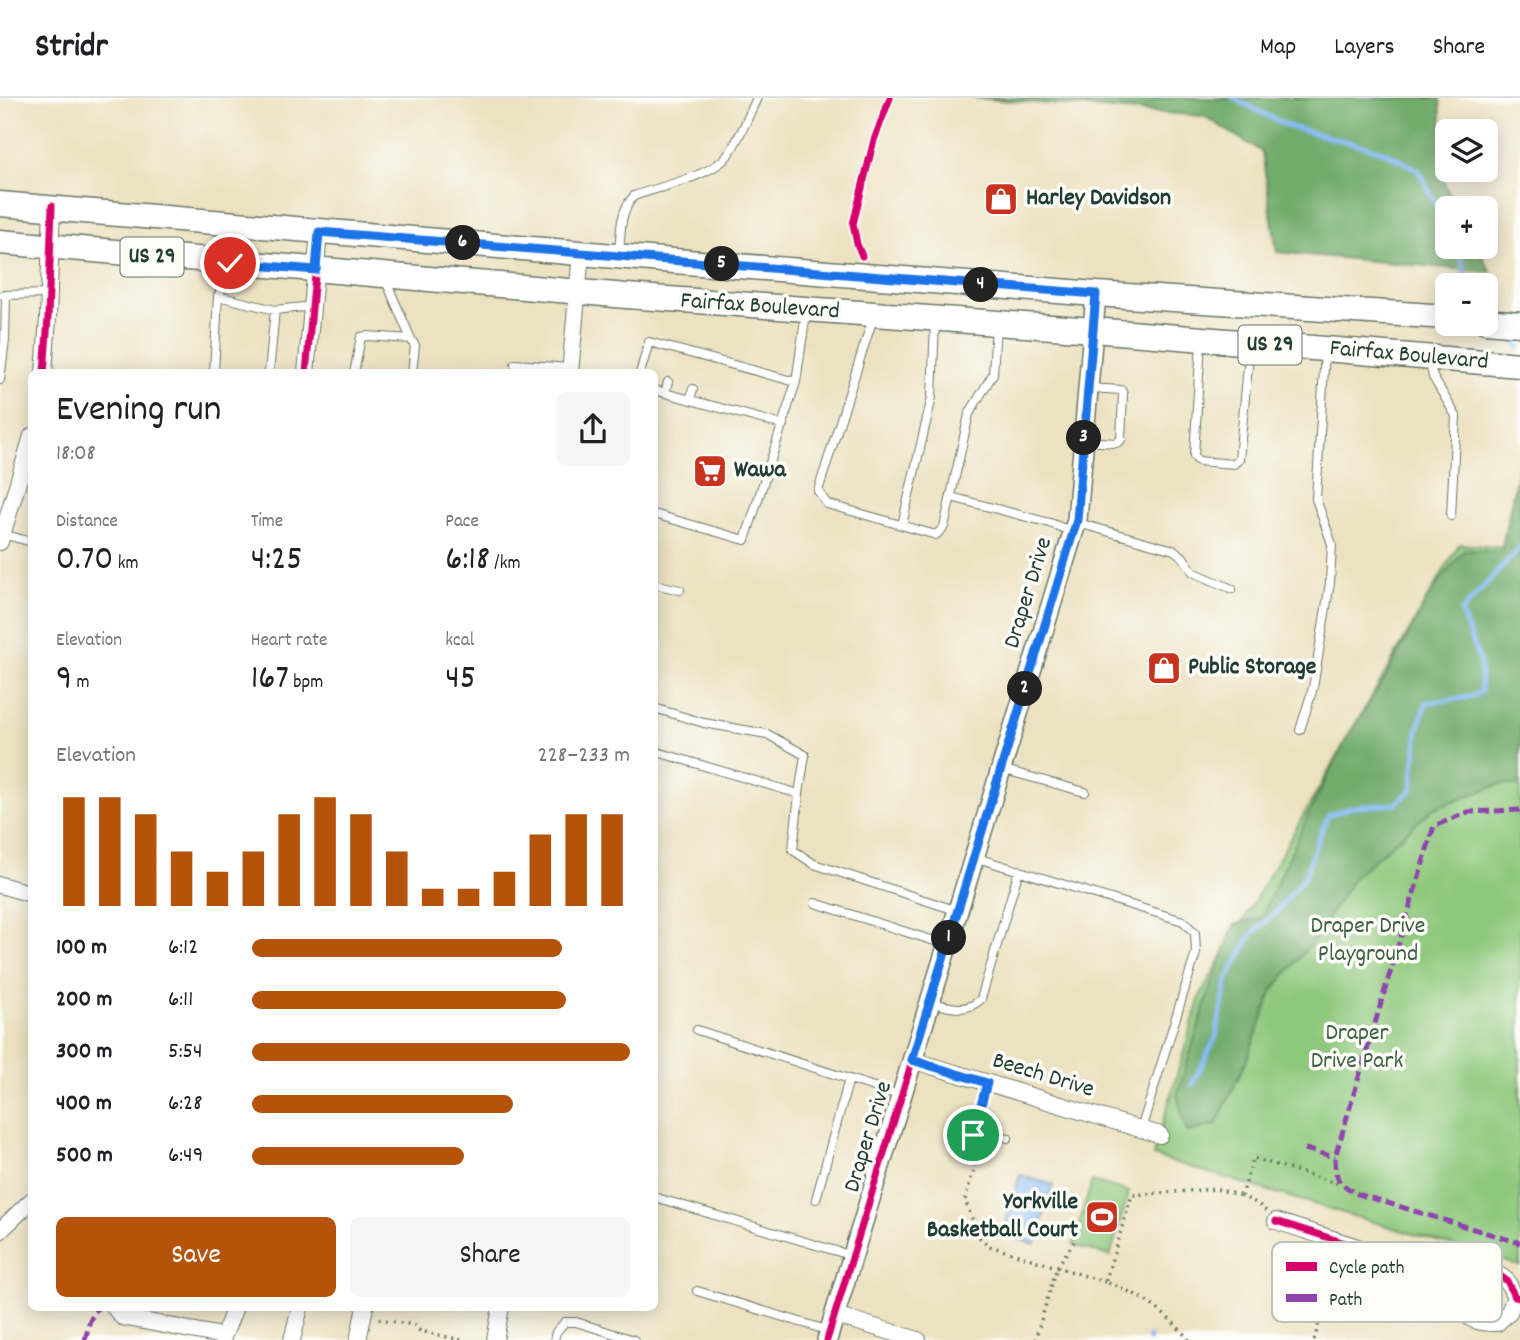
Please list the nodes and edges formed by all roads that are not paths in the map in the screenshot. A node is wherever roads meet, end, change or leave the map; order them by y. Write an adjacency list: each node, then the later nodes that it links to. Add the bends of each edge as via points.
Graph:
1 (757, 98): 9 (lane, via 722,162 629,201)
2 (0, 204): 3 (main road, Fairfax Boulevard / US 29)
3 (52, 206): 4 (main road, Fairfax Boulevard / US 29); 6 (street)
4 (319, 232): 8 (main road, Fairfax Boulevard / US 29); 11 (street)
5 (0, 242): 6 (main road, Fairfax Boulevard)
6 (49, 248): 7 (main road, US 29); 10 (main road, Fairfax Boulevard / US 29); 14 (street)
7 (0, 249)
8 (581, 253): 9 (main road, Fairfax Boulevard / US 29); 13 (street)
9 (619, 256): 15 (main road, Fairfax Boulevard / US 29)
10 (230, 263): 11 (main road, Fairfax Boulevard / US 29); 17 (lane)
11 (316, 270): 12 (main road, Fairfax Boulevard / US 29); 18 (street)
12 (385, 276): 13 (main road, Fairfax Boulevard / US 29); 28 (lane)
13 (578, 292): 20 (main road, Fairfax Boulevard / US 29); 48 (street)
14 (49, 294): 16 (lane); 41 (street)
15 (1096, 294): 22 (main road, Fairfax Boulevard / US 29); 27 (street, Draper Drive)
16 (3, 295): 53 (lane, via 5,340)
17 (218, 296): 19 (lane); 42 (lane)
18 (313, 306): 19 (lane); 44 (street)
19 (275, 310): 43 (lane)
20 (806, 310): 21 (main road, Fairfax Boulevard / US 29); 56 (lane)
21 (874, 315): 26 (main road, Fairfax Boulevard / US 29); 71 (lane, via 818,491 827,504)
22 (1435, 316)
23 (1498, 322): 25 (main road, Fairfax Boulevard)
24 (996, 324): 26 (main road, Fairfax Boulevard / US 29); 27 (main road, Fairfax Boulevard / US 29); 67 (lane, via 993,374 969,414)
25 (1520, 324)
26 (934, 329): 71 (lane, via 932,397)
27 (1093, 330): 29 (main road, Fairfax Boulevard / US 29); 58 (street, Draper Drive)
28 (411, 339): 45 (lane, via 361,337); 46 (lane, via 415,346)
29 (1201, 339): 30 (main road, Fairfax Boulevard / US 29); 30 (lane, via 1194,456 1198,461 1234,464 1240,459)
30 (1250, 343): 32 (main road, Fairfax Boulevard / US 29)
31 (677, 349): 34 (lane); 36 (lane); 49 (lane, via 649,342)
32 (1325, 349): 35 (main road, Fairfax Boulevard / US 29); 79 (lane, via 1316,499 1332,544 1330,583)
33 (1520, 355): 35 (main road)
34 (702, 356): 37 (lane); 40 (lane)
35 (1437, 358): 39 (main road, Fairfax Boulevard / US 29); 70 (lane, via 1433,377 1456,416)
36 (674, 359)
37 (724, 362): 50 (lane); 51 (lane)
38 (515, 364): 47 (lane)
39 (1520, 365)
40 (699, 367)
41 (44, 369)
42 (214, 369)
43 (269, 369)
44 (306, 369)
45 (355, 369)
46 (412, 369)
47 (561, 369)
48 (570, 369)
49 (641, 369)
50 (748, 369): 52 (lane); 54 (lane)
51 (722, 373)
52 (772, 375): 56 (lane); 57 (lane)
53 (0, 380)
54 (745, 380)
55 (668, 382): 60 (lane)
56 (796, 382): 64 (lane)
57 (768, 387)
58 (1088, 387): 65 (street, Draper Drive); 65 (lane, via 1121,390 1121,440)
59 (693, 389): 62 (lane)
60 (658, 393): 62 (lane)
61 (716, 396): 63 (lane)
62 (690, 400): 63 (lane)
63 (713, 406): 64 (lane, via 760,414)
64 (783, 425): 69 (lane, via 745,540)
65 (1084, 441): 72 (street, Draper Drive)
66 (28, 446): 68 (street)
67 (951, 497): 71 (lane, via 944,527 936,535); 72 (lane)
68 (6, 500): 73 (street)
69 (658, 515)
70 (1451, 516)
71 (902, 525)
72 (1074, 527): 76 (lane, via 1174,550 1193,572); 81 (street, Draper Drive)
73 (1, 538): 74 (lane)
74 (28, 541)
75 (658, 585): 77 (lane)
76 (1232, 589)
77 (680, 590)
78 (658, 709): 83 (lane, via 767,734 805,755)
79 (1300, 730)
80 (658, 752): 83 (lane)
81 (1001, 769): 82 (lane); 84 (street, Draper Drive)
82 (1085, 792)
83 (799, 794): 89 (lane, via 793,850 814,864)
84 (974, 857): 85 (lane); 89 (street, Draper Drive)
85 (1019, 870): 91 (lane, via 981,999 962,1009); 97 (lane, via 1183,920 1195,933 1196,953)
86 (0, 885): 87 (street)
87 (28, 893)
88 (815, 903): 90 (lane)
89 (958, 911): 90 (street, Draper Drive)
90 (947, 944): 91 (street, Draper Drive)
91 (930, 1002): 93 (street, Draper Drive)
92 (697, 1030): 94 (lane)
93 (912, 1060): 95 (street, Beech Drive); 96 (street, Draper Drive)
94 (849, 1079): 96 (lane); 101 (lane)
95 (987, 1083): 97 (street, Beech Drive); 99 (lane, via 974,1131)
96 (902, 1096): 106 (street, Draper Drive)
97 (1141, 1129): 98 (street, Beech Drive)
98 (1160, 1135)
99 (1008, 1138)
100 (658, 1198): 106 (lane)
101 (816, 1199)
102 (28, 1204): 104 (street)
103 (1276, 1222): 105 (street)
104 (0, 1231)
105 (1342, 1242)
106 (853, 1256): 118 (street, Draper Drive)
107 (1502, 1277): 109 (street)
108 (697, 1291): 118 (lane)
109 (1518, 1298): 115 (street)
110 (117, 1311): 119 (street, via 122,1317)
111 (232, 1311): 119 (street)
112 (299, 1311): 120 (street)
113 (366, 1311): 121 (street)
114 (500, 1311): 122 (street)
115 (1502, 1318)
116 (1498, 1322): 117 (street)
117 (1480, 1323): 126 (street)
118 (831, 1329): 125 (street)
119 (222, 1338)
120 (292, 1340)
121 (358, 1340)
122 (495, 1340)
123 (554, 1340): 124 (lane, via 565,1322 576,1322)
124 (634, 1340)
125 (918, 1340)
126 (1475, 1340)

